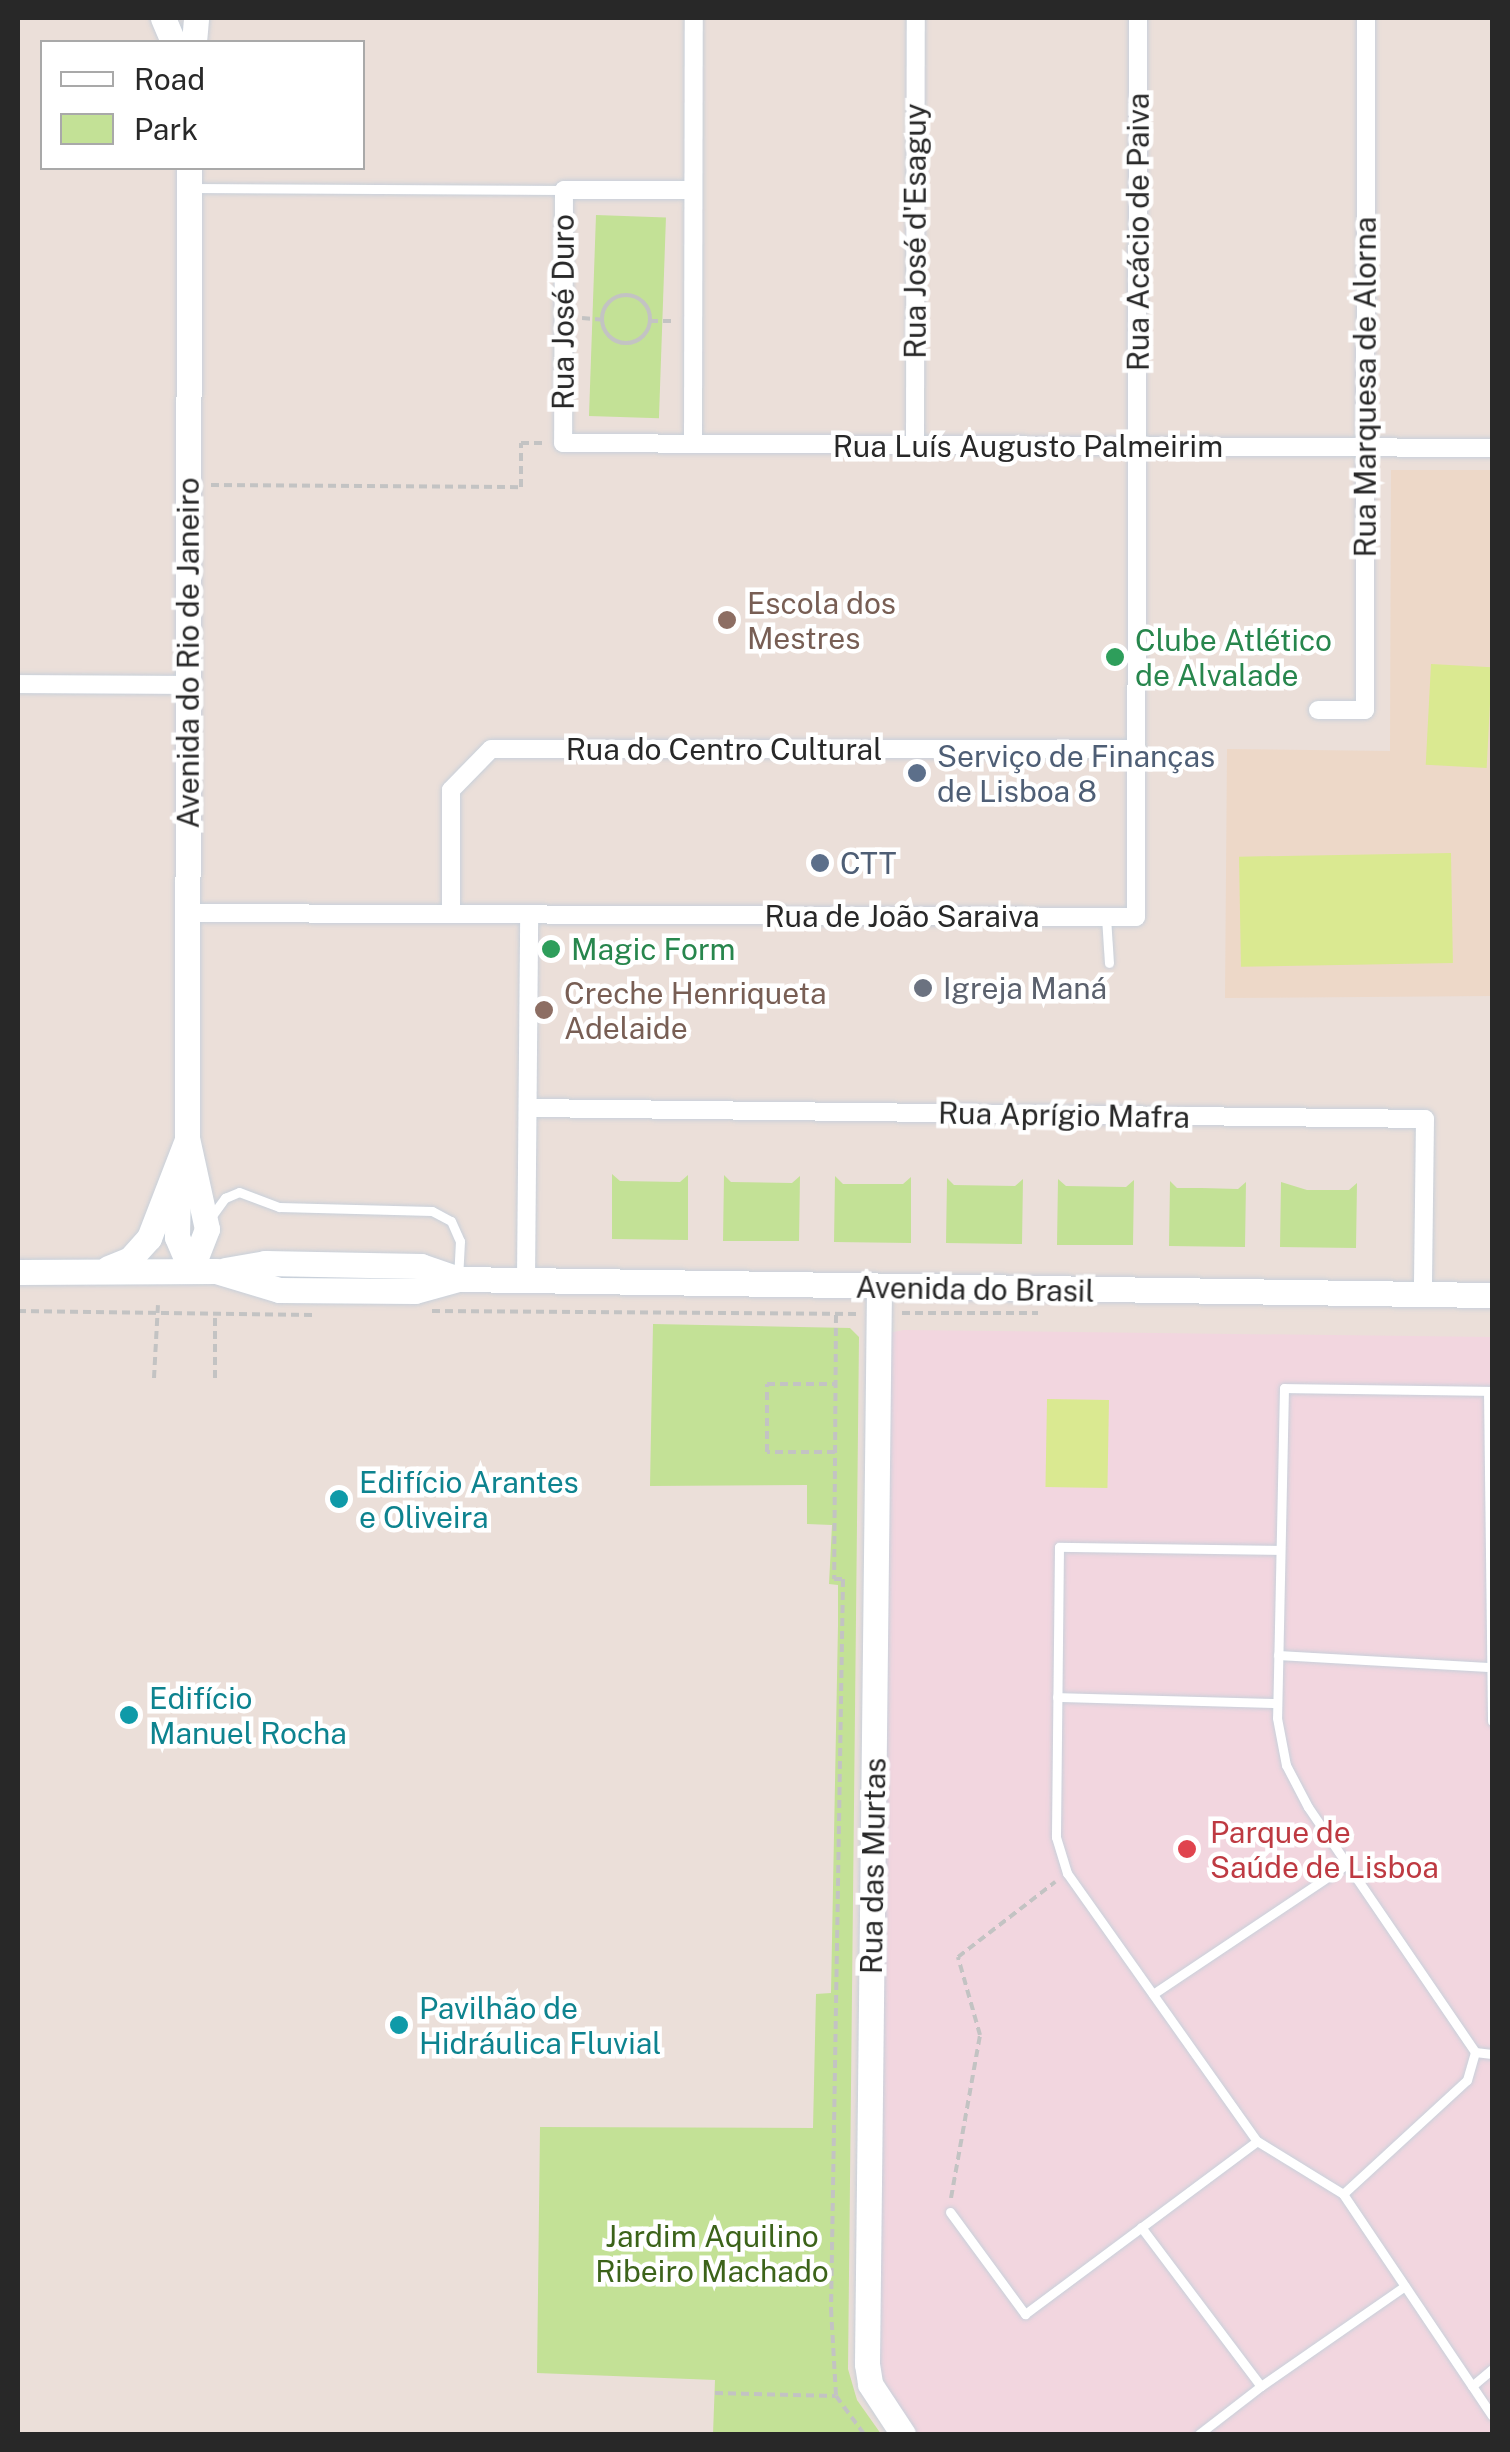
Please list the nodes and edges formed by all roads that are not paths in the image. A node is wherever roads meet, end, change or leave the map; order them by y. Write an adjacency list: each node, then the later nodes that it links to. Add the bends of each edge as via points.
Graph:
1 (694, 18): 7 (street)
2 (916, 18): 10 (street, Rua José d'Esaguy)
3 (1138, 18): 11 (street, Rua Acácio de Paiva)
4 (1366, 18): 12 (street, Rua Marquesa de Alorna)
5 (189, 178): 6 (lane); 15 (street, Avenida do Rio de Janeiro)
6 (564, 190): 7 (street, Rua José Duro); 8 (street, Rua José Duro)
7 (693, 190): 9 (street)
8 (563, 444): 9 (street, Rua Luís Augusto Palmeirim)
9 (693, 444): 10 (street, Rua Luís Augusto Palmeirim)
10 (915, 445): 11 (street, Rua Luís Augusto Palmeirim)
11 (1137, 446): 12 (street, Rua Luís Augusto Palmeirim); 17 (street, Rua Acácio de Paiva)
12 (1365, 448): 13 (street, Rua Luís Augusto Palmeirim); 16 (street, Rua Marquesa de Alorna, via 1365,710)
13 (1492, 448)
14 (18, 684): 15 (street)
15 (189, 686): 19 (street, Avenida do Rio de Janeiro)
16 (1318, 710)
17 (1136, 749): 18 (street, Rua do Centro Cultural, via 491,750 451,790); 22 (street, Rua Acácio de Paiva)
18 (451, 912): 19 (street, Rua de João Saraiva); 20 (street, Rua de João Saraiva)
19 (188, 913): 25 (street, Avenida do Rio de Janeiro)
20 (529, 914): 21 (street, Rua de João Saraiva); 24 (street)
21 (1106, 917): 22 (street, Rua de João Saraiva); 23 (lane)
22 (1136, 918)
23 (1109, 962)
24 (528, 1108): 32 (street); 33 (street, Rua Aprígio Mafra, via 1425,1119)
25 (187, 1138): 26 (street, Avenida do Rio de Janeiro); 27 (street, Avenida do Rio de Janeiro)
26 (178, 1170): 28 (street, Avenida do Rio de Janeiro, via 141,1249 121,1264); 29 (street, Avenida do Rio de Janeiro, via 177,1237)
27 (207, 1230): 29 (street); 31 (lane, via 220,1203 238,1192 278,1208 432,1211 450,1221 460,1241)
28 (98, 1269): 29 (street, Avenida do Brasil); 30 (street, Avenida do Brasil)
29 (204, 1270): 31 (street, Avenida do Brasil, via 279,1290 415,1291)
30 (18, 1272)
31 (458, 1279): 32 (street, Avenida do Brasil)
32 (526, 1281): 35 (street, Avenida do Brasil)
33 (1423, 1294): 34 (street, Avenida do Brasil); 35 (street, Avenida do Brasil)
34 (1492, 1295)
35 (879, 1301): 57 (street, Rua das Murtas, via 867,2364 870,2384)
36 (1490, 1391): 37 (lane); 38 (lane, via 1284,1388)
37 (1491, 1511): 40 (lane)
38 (1280, 1550): 39 (lane); 41 (lane, via 1059,1546)
39 (1278, 1655): 40 (lane); 42 (lane)
40 (1488, 1667): 43 (lane)
41 (1058, 1697): 42 (lane); 45 (lane, via 1056,1837 1067,1873)
42 (1277, 1703): 44 (lane, via 1286,1765)
43 (1492, 1721)
44 (1347, 1864): 45 (lane); 46 (lane)
45 (1152, 1994): 48 (lane)
46 (1475, 2052): 47 (lane); 49 (lane, via 1467,2080)
47 (1492, 2054)
48 (1257, 2141): 49 (lane); 51 (lane)
49 (1343, 2194): 52 (lane)
50 (950, 2212): 51 (lane, via 1026,2314)
51 (1141, 2227): 54 (lane)
52 (1405, 2286): 54 (lane); 55 (lane)
53 (1492, 2369): 55 (lane)
54 (1261, 2386): 58 (lane)
55 (1472, 2386): 56 (lane)
56 (1492, 2416)
57 (904, 2434)
58 (1199, 2434)

